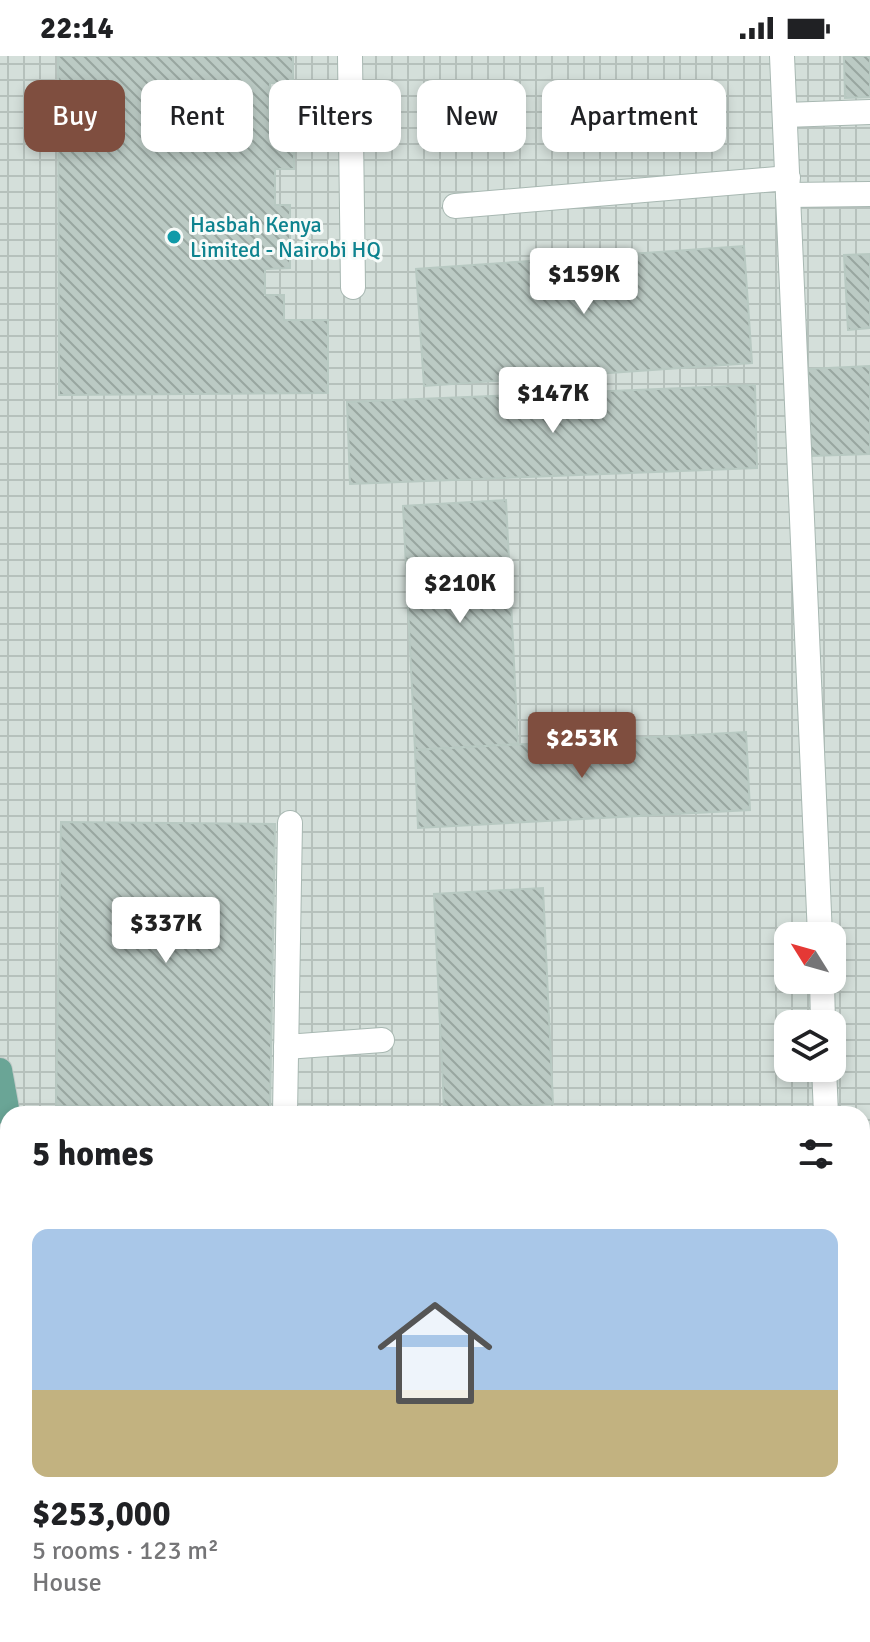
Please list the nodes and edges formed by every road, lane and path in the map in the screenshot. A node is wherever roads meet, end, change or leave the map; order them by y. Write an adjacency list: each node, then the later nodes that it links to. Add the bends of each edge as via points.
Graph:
1 (350, 56): 8 (lane)
2 (782, 56): 4 (lane)
3 (870, 112): 4 (lane)
4 (785, 115): 5 (lane)
5 (788, 187): 6 (lane); 7 (lane); 10 (lane)
6 (870, 194)
7 (455, 206)
8 (353, 287)
9 (290, 823): 12 (lane)
10 (819, 922)
11 (382, 1040): 12 (lane)
12 (286, 1047): 16 (lane)
13 (0, 1070): 15 (main road)
14 (825, 1082): 17 (lane)
15 (7, 1106)
16 (285, 1106)
17 (826, 1106)

